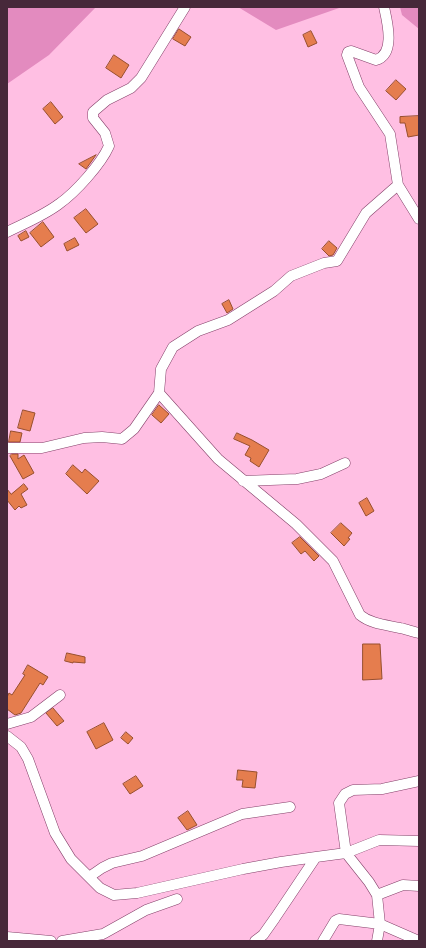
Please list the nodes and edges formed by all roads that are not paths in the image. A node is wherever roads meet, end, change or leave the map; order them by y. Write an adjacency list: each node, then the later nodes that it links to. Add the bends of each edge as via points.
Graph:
1 (185, 7): 5 (street, via 141,78 131,88 107,100 93,112 93,118 105,133 109,146 105,156 60,204)
2 (384, 7): 3 (street, via 389,37 386,51 380,59 376,60 351,51 347,55 359,88 390,134)
3 (398, 185): 4 (street); 6 (street, via 366,213 337,261 324,263 291,276 274,291 228,320 198,331 173,347 161,369)
4 (419, 219)
5 (7, 232)
6 (158, 392): 7 (street, via 134,429 122,439 84,438 42,448); 9 (street, via 218,459)
7 (7, 448)
8 (345, 463): 9 (street, via 321,474 297,479)
9 (243, 481): 10 (street, via 296,524 333,561 360,616 366,620)
10 (419, 634)
11 (60, 695): 12 (street, via 31,717)
12 (7, 724)
13 (7, 736): 19 (street, via 21,747 28,758 55,834 71,859)
14 (419, 781): 17 (street, via 382,789 352,790 345,794 339,803)
15 (290, 807): 19 (street, via 242,814 142,856 112,863)
16 (419, 841): 17 (street, via 379,840)
17 (346, 852): 18 (street); 21 (street)
18 (316, 858): 19 (street, via 243,869 130,894 114,895 100,888); 25 (street)
19 (89, 877)
20 (419, 886): 21 (street, via 403,885)
21 (377, 895): 23 (street)
22 (177, 899): 27 (street, via 146,910 103,934)
23 (380, 924): 28 (street, via 335,921); 29 (street); 30 (street)
24 (7, 937): 26 (street)
25 (259, 939)
26 (51, 941)
27 (62, 941)
28 (324, 941)
29 (377, 941)
30 (419, 941)

